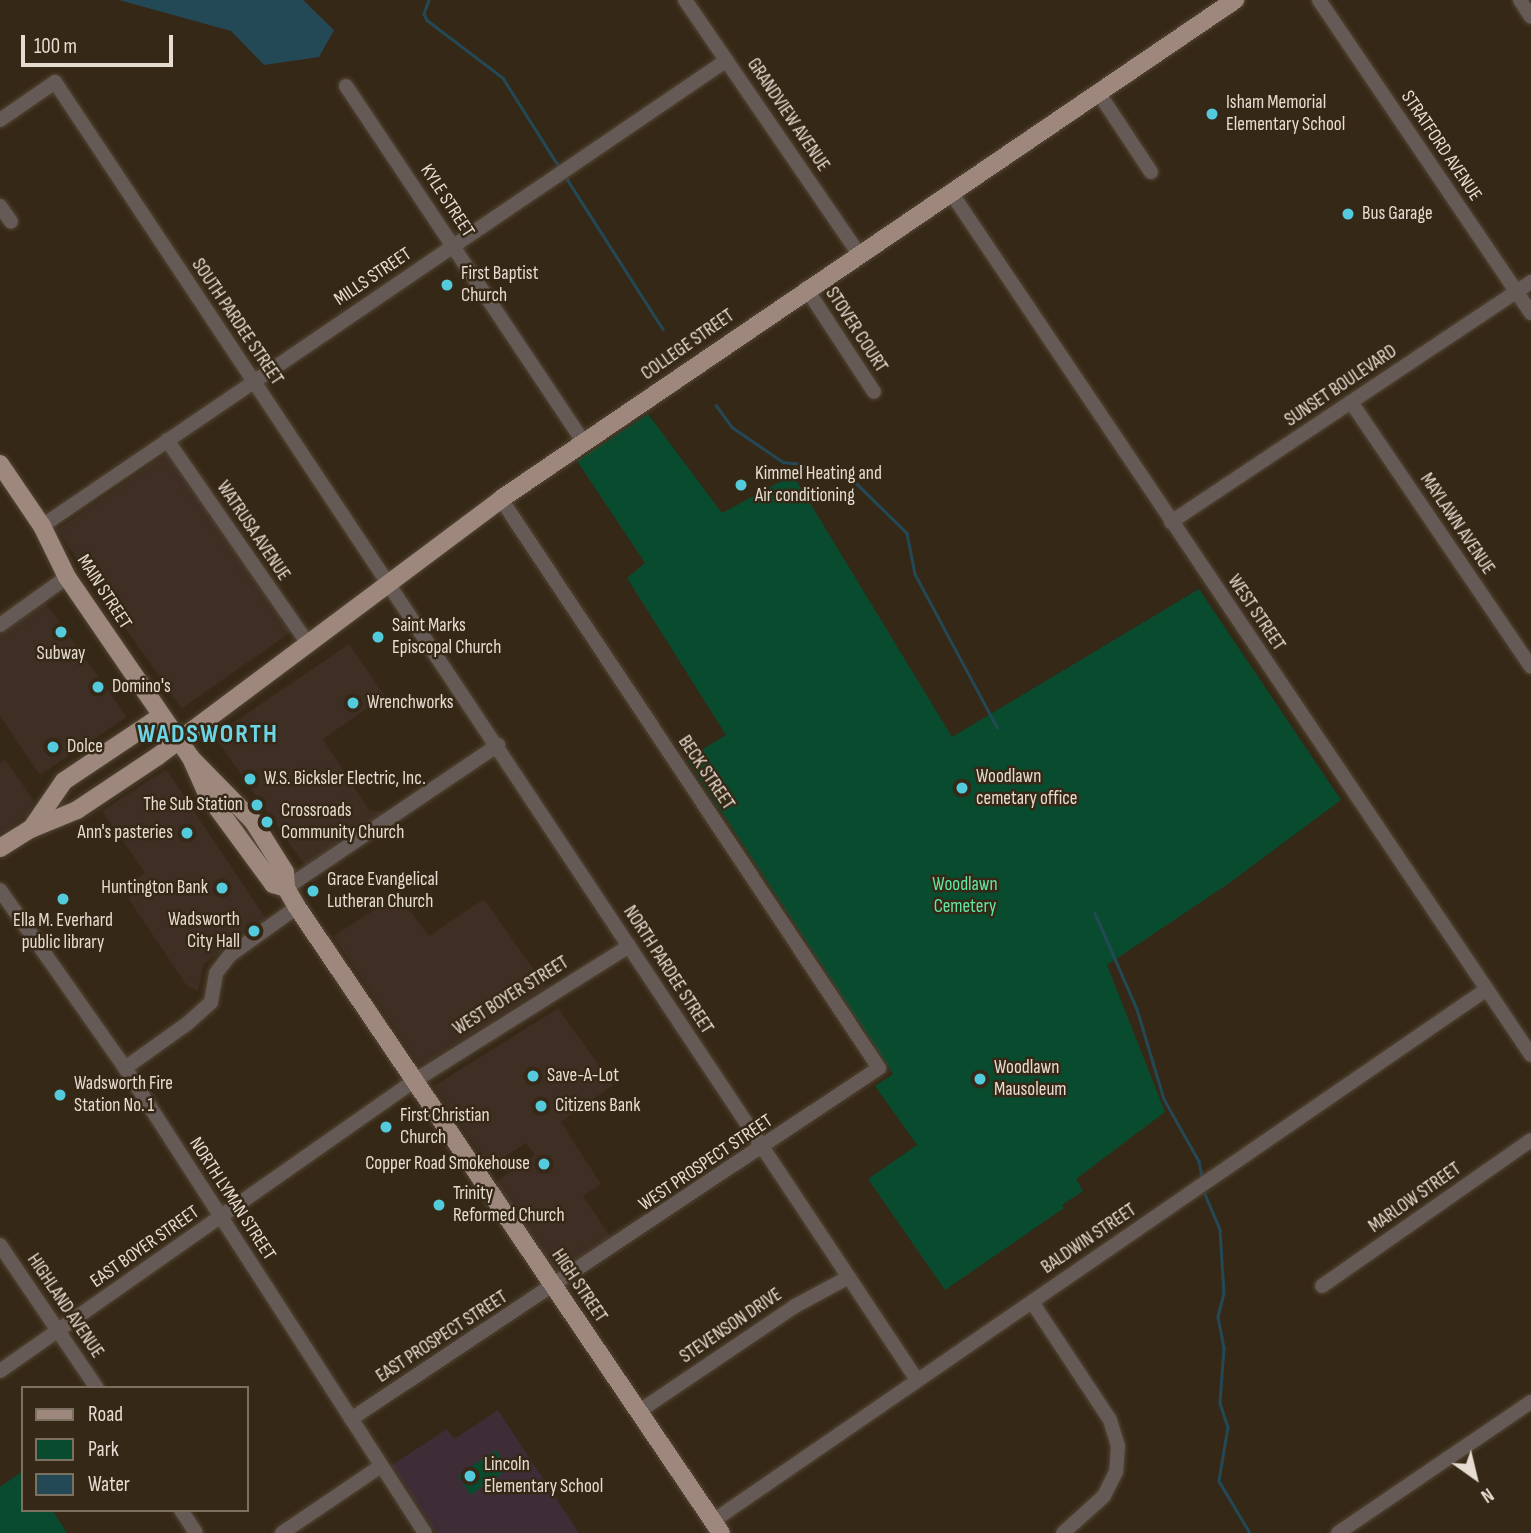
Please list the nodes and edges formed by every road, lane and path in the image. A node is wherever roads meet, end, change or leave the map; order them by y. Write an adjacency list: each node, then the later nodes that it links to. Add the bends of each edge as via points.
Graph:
1 (685, 0): 6 (street, GRANDVIEW AVENUE)
2 (1235, 0): 8 (main road, COLLEGE STREET)
3 (1320, 0): 18 (street, STRATFORD AVENUE)
4 (1520, 0): 5 (street)
5 (1531, 17)
6 (727, 60): 14 (street, MILLS STREET); 15 (street, GRANDVIEW AVENUE)
7 (346, 86): 14 (street, KYLE STREET)
8 (1098, 92): 10 (street); 11 (main road, COLLEGE STREET)
9 (0, 120): 20 (street, SOUTH PARDEE STREET, via 55,82)
10 (1151, 172)
11 (950, 191): 15 (main road, COLLEGE STREET); 27 (street, WEST STREET)
12 (0, 206): 13 (street)
13 (11, 222)
14 (453, 246): 20 (street, MILLS STREET); 24 (street, KYLE STREET)
15 (858, 253): 17 (main road, COLLEGE STREET)
16 (1531, 282): 18 (street, SUNSET BOULEVARD)
17 (806, 288): 21 (street, STOVER COURT); 24 (main road, COLLEGE STREET)
18 (1516, 292): 19 (street, STRATFORD AVENUE); 22 (street, SUNSET BOULEVARD)
19 (1531, 313)
20 (253, 382): 23 (street, MILLS STREET); 30 (street, SOUTH PARDEE STREET)
21 (874, 392)
22 (1352, 402): 27 (street, SUNSET BOULEVARD); 33 (street, MAYLAWN AVENUE)
23 (167, 440): 28 (street, MILLS STREET); 32 (street, WATRUSA AVENUE)
24 (584, 443): 26 (main road, COLLEGE STREET)
25 (0, 464): 28 (main road, MAIN STREET)
26 (501, 499): 30 (main road, COLLEGE STREET); 48 (street, BECK STREET)
27 (1171, 522): 45 (street, WEST STREET)
28 (42, 526): 29 (main road, MAIN STREET)
29 (67, 577): 31 (street); 34 (main road, MAIN STREET)
30 (388, 581): 32 (main road, COLLEGE STREET); 36 (street, NORTH PARDEE STREET)
31 (0, 625)
32 (307, 644): 35 (main road, COLLEGE STREET)
33 (1531, 667)
34 (161, 716): 35 (main road, MAIN STREET); 37 (main road, via 64,781)
35 (177, 739): 38 (main road, COLLEGE STREET); 41 (main road, HIGH STREET, via 253,821 285,872)
36 (498, 745): 41 (street); 44 (street, NORTH PARDEE STREET)
37 (52, 797): 38 (main road, via 55,808); 39 (main road)
38 (66, 815): 39 (main road, COLLEGE STREET)
39 (31, 828): 40 (main road)
40 (0, 848)
41 (286, 888): 43 (main road, HIGH STREET)
42 (0, 890): 47 (street, NORTH LYMAN STREET)
43 (297, 907): 47 (street, via 230,955 216,973 211,1002); 49 (main road, HIGH STREET)
44 (629, 946): 49 (street, WEST BOYER STREET); 51 (street, NORTH PARDEE STREET)
45 (1487, 989): 46 (street, WEST STREET); 57 (street, BALDWIN STREET)
46 (1531, 1055)
47 (125, 1068): 52 (street, NORTH LYMAN STREET)
48 (879, 1068): 51 (street, WEST PROSPECT STREET)
49 (414, 1081): 52 (street, EAST BOYER STREET); 56 (main road, HIGH STREET)
50 (1531, 1140): 55 (street, MARLOW STREET)
51 (762, 1148): 54 (street, NORTH PARDEE STREET); 56 (street, WEST PROSPECT STREET)
52 (221, 1217): 58 (street, EAST BOYER STREET); 64 (street, NORTH LYMAN STREET)
53 (0, 1245): 58 (street, HIGHLAND AVENUE)
54 (849, 1277): 60 (street, NORTH PARDEE STREET); 63 (street, STEVENSON DRIVE, via 795,1306)
55 (1322, 1286)
56 (553, 1287): 63 (main road, HIGH STREET); 64 (street, EAST PROSPECT STREET)
57 (1032, 1302): 60 (street, BALDWIN STREET); 71 (street, via 1110,1420 1118,1446 1116,1472 1104,1496)
58 (58, 1331): 59 (street, EAST BOYER STREET); 61 (street, HIGHLAND AVENUE)
59 (0, 1371)
60 (917, 1380): 67 (street, BALDWIN STREET)
61 (96, 1386)
62 (1531, 1402): 72 (street)
63 (638, 1412): 67 (main road, HIGH STREET)
64 (351, 1419): 65 (street, NORTH LYMAN STREET)
65 (381, 1465): 69 (street); 70 (street, NORTH LYMAN STREET)
66 (182, 1512): 68 (street)
67 (717, 1527)
68 (196, 1533)
69 (282, 1533)
70 (425, 1533)
71 (1063, 1533)
72 (1338, 1533)

